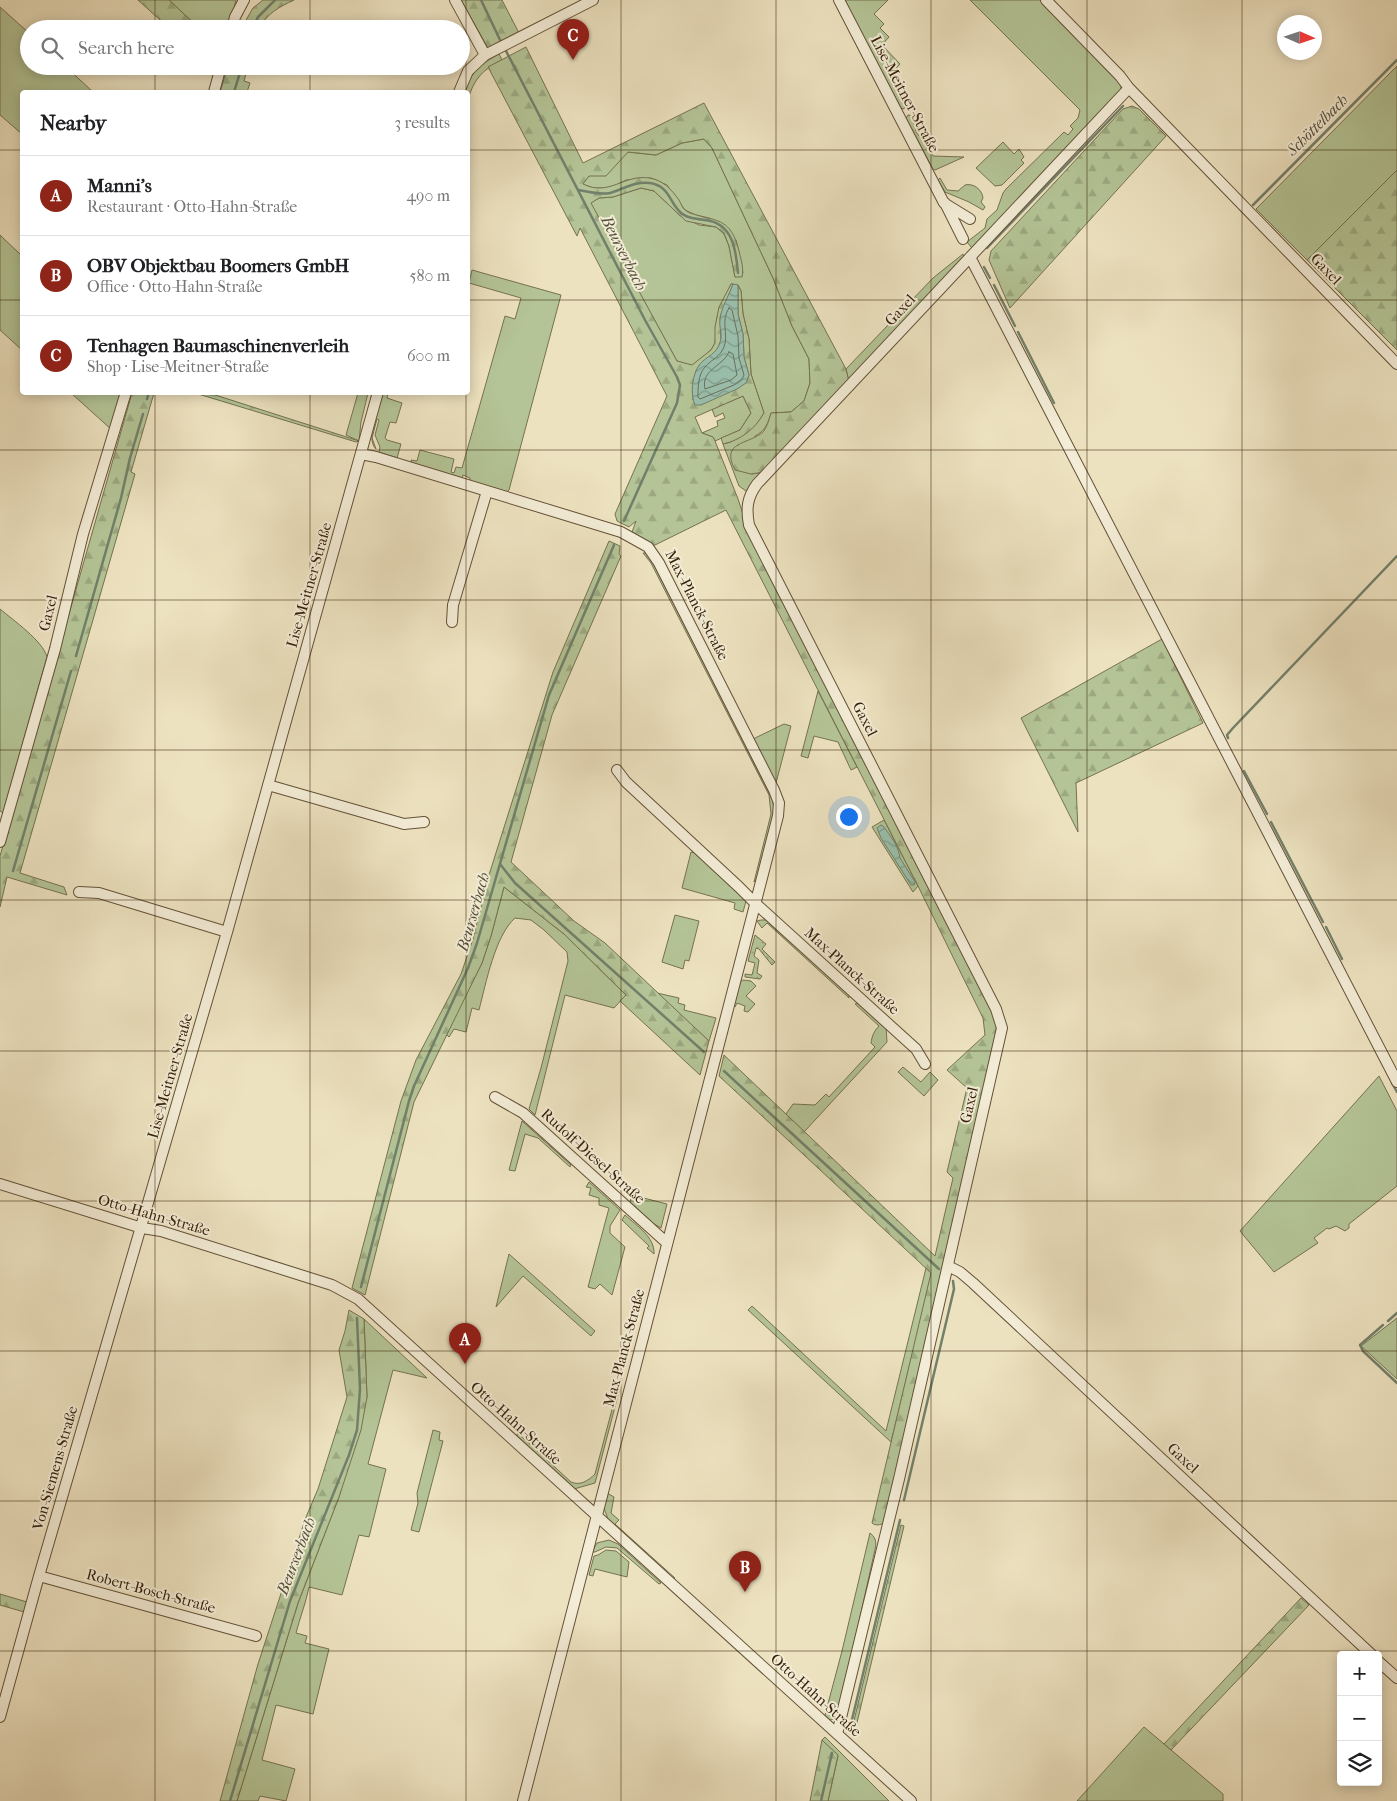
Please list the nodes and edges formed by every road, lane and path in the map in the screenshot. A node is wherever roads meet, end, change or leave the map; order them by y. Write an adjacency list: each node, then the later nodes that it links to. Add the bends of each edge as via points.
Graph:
1 (244, 0): 6 (street)
2 (455, 0): 7 (street)
3 (593, 0): 9 (street)
4 (839, 0): 16 (street, Lise-Meitner-Straße)
5 (1046, 0): 13 (street, Gaxel)
6 (234, 20)
7 (466, 20)
8 (470, 28): 9 (street)
9 (485, 55): 10 (street)
10 (470, 69)
11 (219, 75): 14 (street)
12 (466, 75): 15 (street)
13 (1129, 88): 19 (street, Gaxel); 20 (street, Gaxel)
14 (215, 90)
15 (460, 90)
16 (944, 202): 17 (street, Lise-Meitner-Straße); 18 (street, Lise-Meitner-Straße)
17 (970, 219)
18 (963, 239)
19 (970, 257): 34 (street); 39 (street, Gaxel, via 757,484 749,498 746,513 753,533 1000,1018 1002,1028)
20 (1397, 364)
21 (125, 395): 29 (street, Gaxel, via 83,534 55,650)
22 (377, 395): 23 (street, Lise-Meitner-Straße)
23 (361, 454): 24 (street, Max-Planck-Straße); 27 (street, Lise-Meitner-Straße)
24 (487, 491): 25 (street, via 453,606); 31 (street, Max-Planck-Straße, via 621,532 641,542 653,553 777,798 778,816)
25 (452, 622)
26 (617, 770): 31 (street, Max-Planck-Straße)
27 (268, 785): 28 (street, via 404,824); 32 (street, Lise-Meitner-Straße)
28 (424, 822)
29 (0, 842)
30 (79, 892): 32 (street, via 99,893)
31 (754, 903): 33 (street, Max-Planck-Straße, via 916,1049); 38 (street, Max-Planck-Straße)
32 (227, 932): 37 (street, Lise-Meitner-Straße)
33 (926, 1064)
34 (1397, 1082)
35 (495, 1097): 38 (street, Rudolf-Diesel-Straße, via 523,1113)
36 (0, 1184): 37 (street, Otto-Hahn-Straße)
37 (142, 1228): 40 (street, Otto-Hahn-Straße, via 161,1231 332,1285 358,1299); 41 (street, Von-Siemens-Straße)
38 (667, 1243): 40 (street, Max-Planck-Straße)
39 (948, 1266): 43 (street, Gaxel, via 973,1283); 47 (street, Gaxel)
40 (596, 1516): 47 (street, Otto-Hahn-Straße); 48 (street, Max-Planck-Straße)
41 (39, 1576): 42 (street, Robert-Bosch-Straße); 46 (street, Von-Siemens-Straße)
42 (256, 1636)
43 (1368, 1651)
44 (1382, 1665): 45 (street)
45 (1397, 1678)
46 (0, 1717)
47 (837, 1734): 49 (street, Otto-Hahn-Straße)
48 (523, 1801)
49 (911, 1801)

